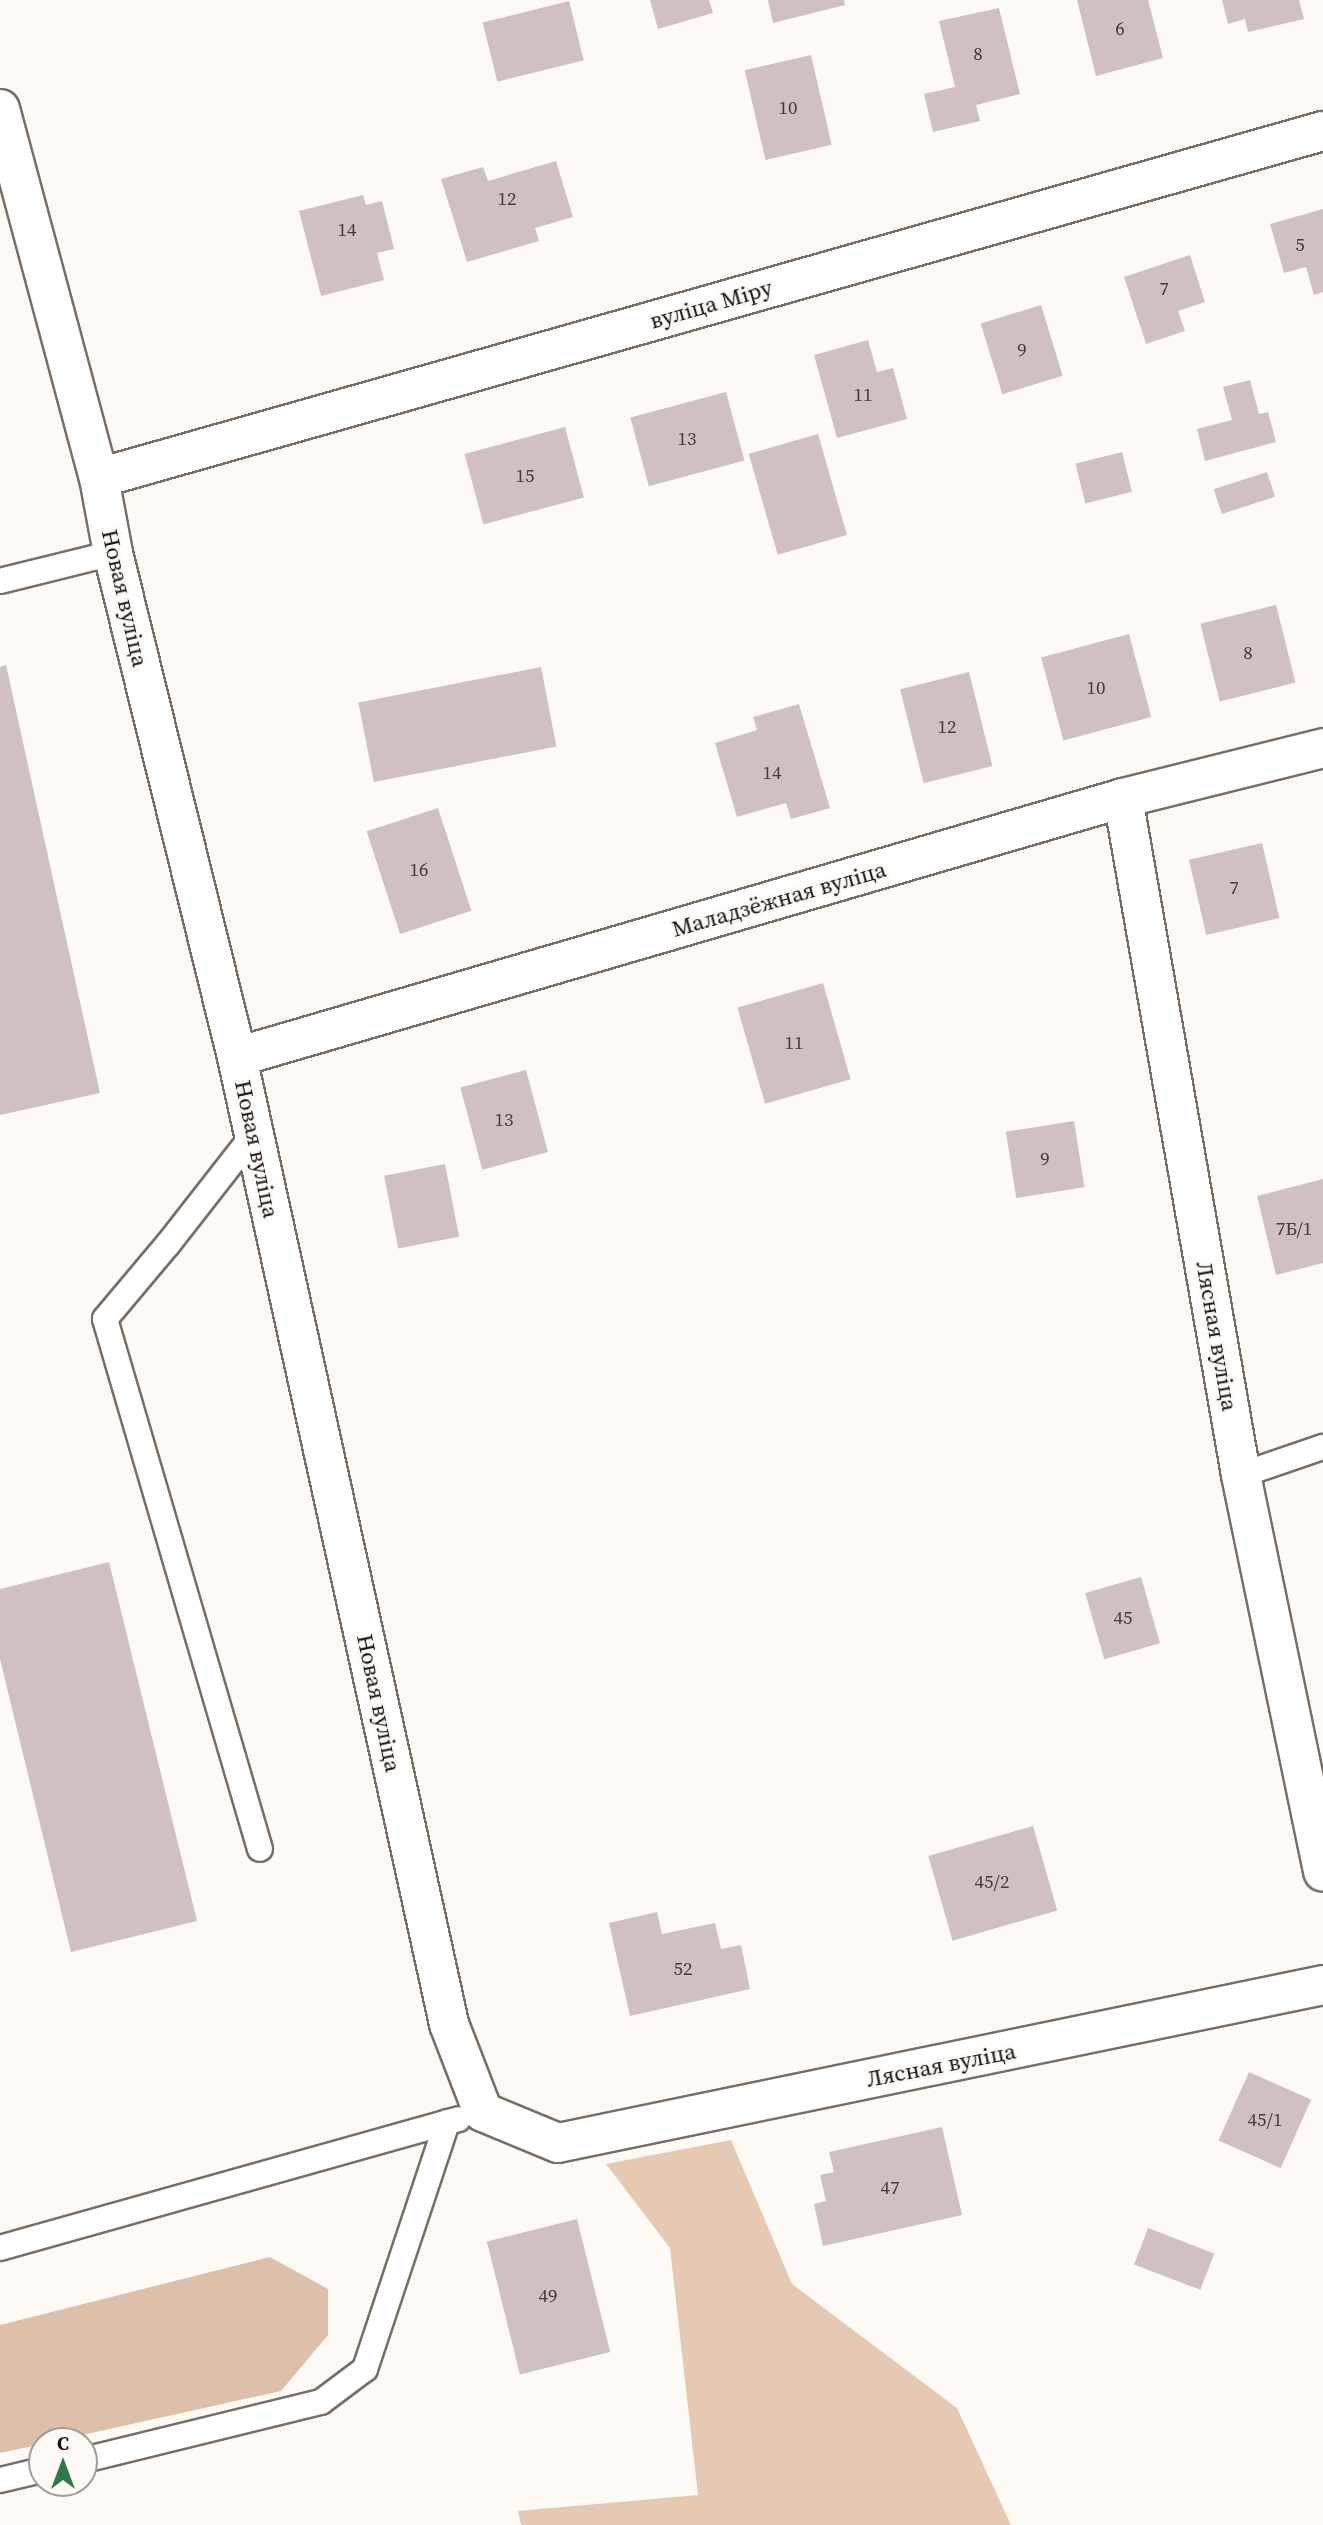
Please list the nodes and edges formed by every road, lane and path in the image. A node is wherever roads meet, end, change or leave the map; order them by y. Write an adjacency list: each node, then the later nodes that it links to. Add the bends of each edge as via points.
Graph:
1 (0, 109): 3 (street, Новая вуліца)
2 (1323, 131): 4 (street, вуліца Міру)
3 (6, 157): 4 (street, Новая вуліца)
4 (99, 478): 5 (street, Новая вуліца)
5 (113, 553): 6 (lane); 9 (street, Новая вуліца)
6 (0, 581)
7 (1323, 748): 8 (street, Маладзёжная вуліца)
8 (1123, 798): 9 (street, Маладзёжная вуліца); 12 (street, Лясная вуліца)
9 (237, 1057): 10 (street, Новая вуліца)
10 (254, 1134): 13 (lane, via 105,1319); 16 (street, Новая вуліца, via 449,2024)
11 (1323, 1447): 12 (lane)
12 (1241, 1475): 14 (street, Лясная вуліца)
13 (260, 1849)
14 (1323, 1872)
15 (1323, 1985): 16 (street, Лясная вуліца, via 558,2143)
16 (465, 2117): 17 (lane); 18 (lane, via 365,2369 321,2402)
17 (0, 2248)
18 (98, 2457)
19 (28, 2473): 20 (lane)
20 (0, 2480)

